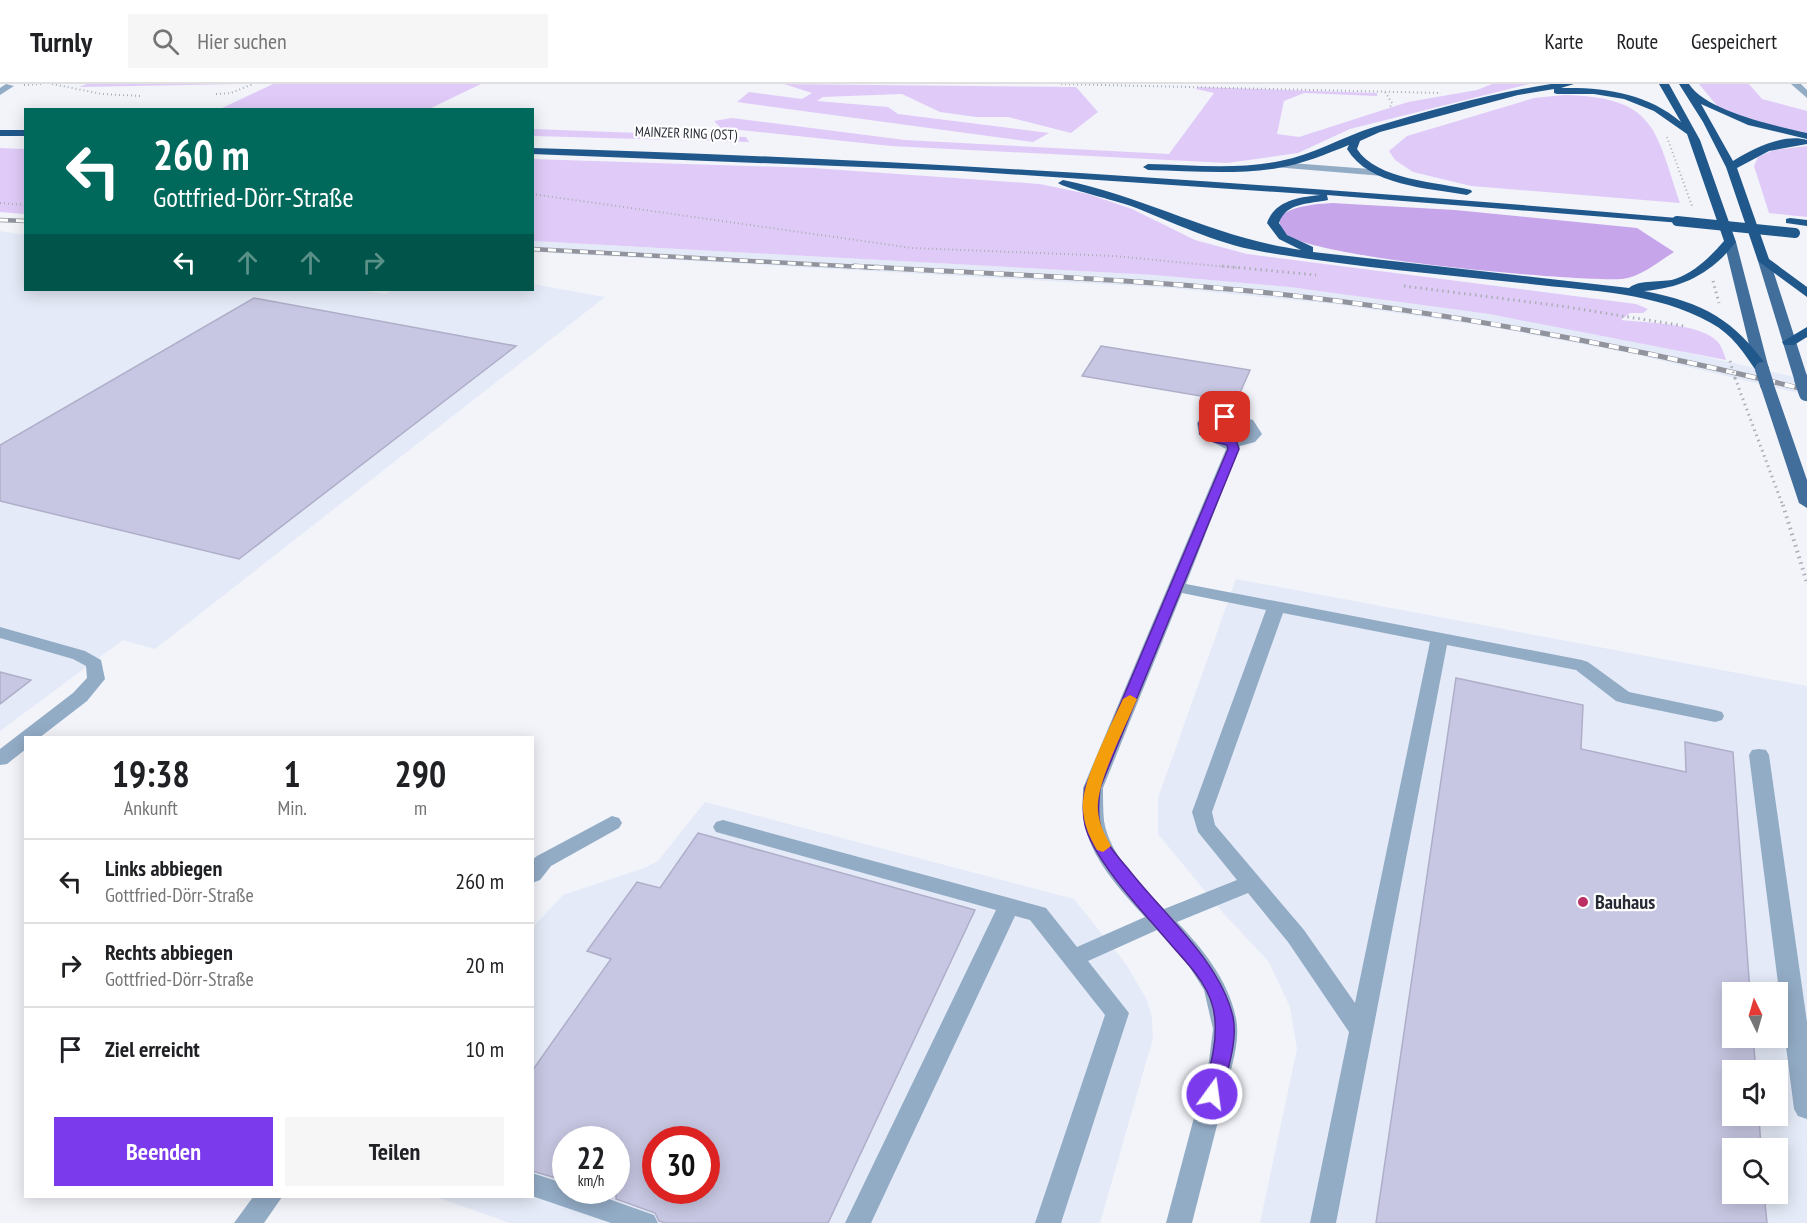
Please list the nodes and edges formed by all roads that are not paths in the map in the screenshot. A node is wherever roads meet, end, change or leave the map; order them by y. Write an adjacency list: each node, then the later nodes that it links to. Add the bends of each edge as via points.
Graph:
1 (1569, 84): 9 (highway)
2 (1664, 84): 14 (highway)
3 (1684, 84): 8 (highway)
4 (1796, 84): 7 (street)
5 (4, 86): 6 (street)
6 (0, 92)
7 (1807, 95)
8 (1692, 96): 13 (highway, via 1751,123); 23 (highway)
9 (1498, 97): 12 (highway); 14 (highway, via 1566,90 1623,96 1658,108)
10 (0, 132): 11 (highway)
11 (24, 133)
12 (1362, 135): 20 (highway, via 1314,156); 24 (highway, via 1353,145 1354,154)
13 (1807, 136)
14 (1694, 139): 30 (highway)
15 (0, 141): 16 (highway)
16 (24, 141)
17 (534, 142): 21 (highway, MAINZER RING (OST))
18 (1807, 142): 23 (highway, via 1768,146)
19 (534, 151): 22 (highway)
20 (1278, 165): 21 (highway, via 1225,169); 24 (street)
21 (1095, 166): 25 (highway)
22 (952, 167): 26 (highway); 31 (highway, via 1070,184 1126,200 1223,239)
23 (1731, 167): 32 (highway)
24 (1383, 173): 25 (highway)
25 (1469, 193): 27 (highway)
26 (1448, 201): 27 (highway); 31 (highway, via 1321,198 1293,203 1277,212 1277,230 1293,243)
27 (1676, 216): 29 (highway, bridge)
28 (1807, 223): 29 (highway)
29 (1798, 229)
30 (1730, 242): 33 (highway, via 1702,272 1682,281); 37 (main road)
31 (1348, 260): 33 (highway)
32 (1764, 261): 34 (highway); 36 (main road)
33 (1602, 288): 37 (highway, via 1668,301 1710,316 1740,336)
34 (1807, 293)
35 (1807, 331): 36 (highway)
36 (1789, 342): 38 (main road, bridge)
37 (1762, 369): 40 (main road, bridge)
38 (1806, 396)
39 (1232, 442): 41 (street, via 1233,449)
40 (1807, 503)
41 (1176, 587): 42 (street); 55 (street, via 1093,788 1090,808 1093,827 1106,853)
42 (1276, 607): 44 (street); 53 (street, via 1202,812 1205,827)
43 (0, 633): 46 (street, via 79,655 95,664 96,679 80,698)
44 (1439, 639): 45 (street, via 1582,666 1623,698); 57 (street)
45 (1715, 716)
46 (30, 736)
47 (24, 741): 49 (street)
48 (1760, 755): 58 (street)
49 (0, 759)
50 (612, 823): 52 (street, via 544,861)
51 (723, 827): 54 (street)
52 (534, 873)
53 (1251, 883): 55 (street); 57 (street, via 1310,954)
54 (1009, 906): 56 (street, via 1038,914); 63 (street)
55 (1160, 920): 56 (street); 65 (street, via 1215,988 1224,1020 1223,1050)
56 (1073, 958): 64 (street, via 1117,1013)
57 (1361, 1030): 66 (street)
58 (1807, 1109)
59 (534, 1185): 62 (street)
60 (268, 1198): 61 (street)
61 (248, 1223)
62 (645, 1223)
63 (858, 1223)
64 (1048, 1223)
65 (1179, 1223)
66 (1323, 1223)

